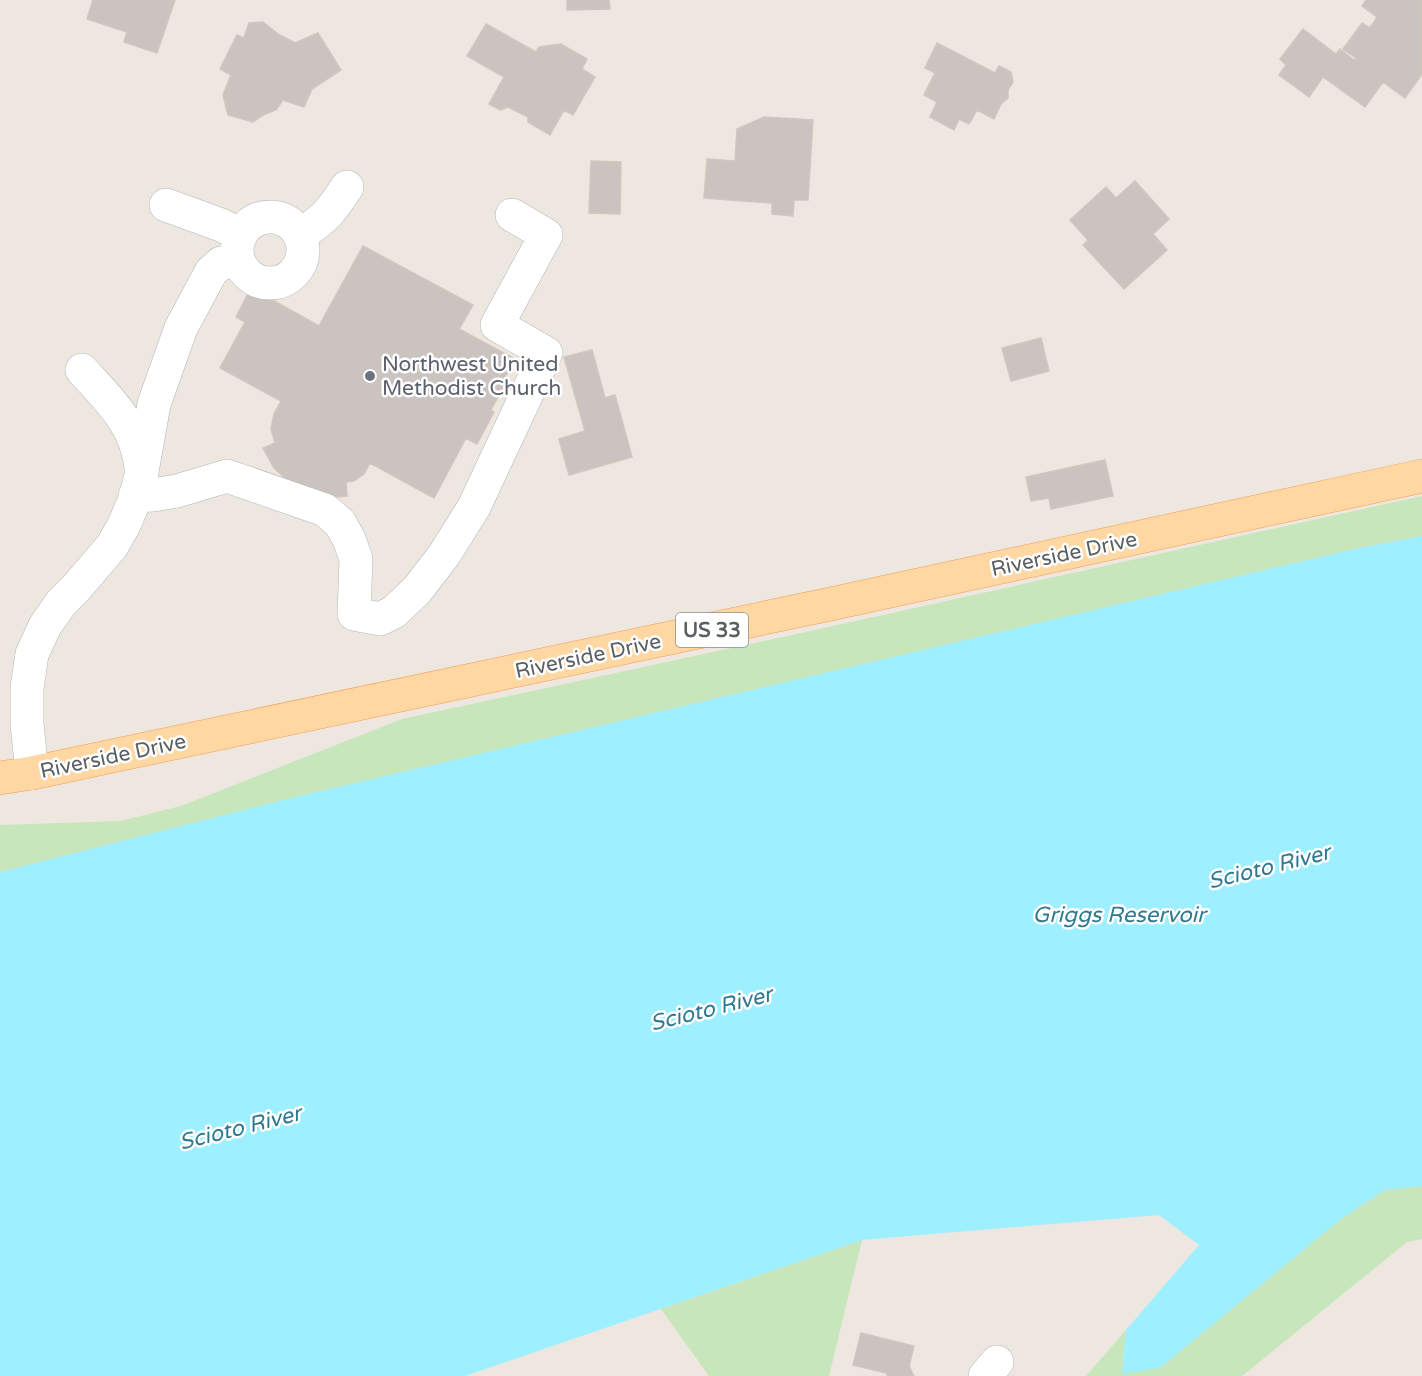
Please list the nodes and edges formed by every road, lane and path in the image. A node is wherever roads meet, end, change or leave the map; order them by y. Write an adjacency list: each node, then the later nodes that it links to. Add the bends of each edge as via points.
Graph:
1 (348, 187): 4 (lane, via 319,223)
2 (166, 205): 5 (lane, via 211,221)
3 (512, 215): 8 (lane, via 546,235 497,325 546,353 474,507 444,555 394,612 380,619 354,614 357,559 340,523 325,510 226,476 153,495)
4 (299, 235): 5 (lane, via 283,220 262,218 243,230); 5 (lane, via 302,256 298,266 282,280 261,282 252,277 243,270)
5 (240, 248): 8 (lane, via 212,272 181,328 154,404)
6 (81, 370): 8 (lane, via 126,421 139,451)
7 (1422, 476): 9 (main road, Riverside Drive / US 33)
8 (138, 484): 9 (lane, via 112,546 61,603 32,654 27,724)
9 (32, 773): 10 (main road, Riverside Drive / US 33)
10 (0, 778)

